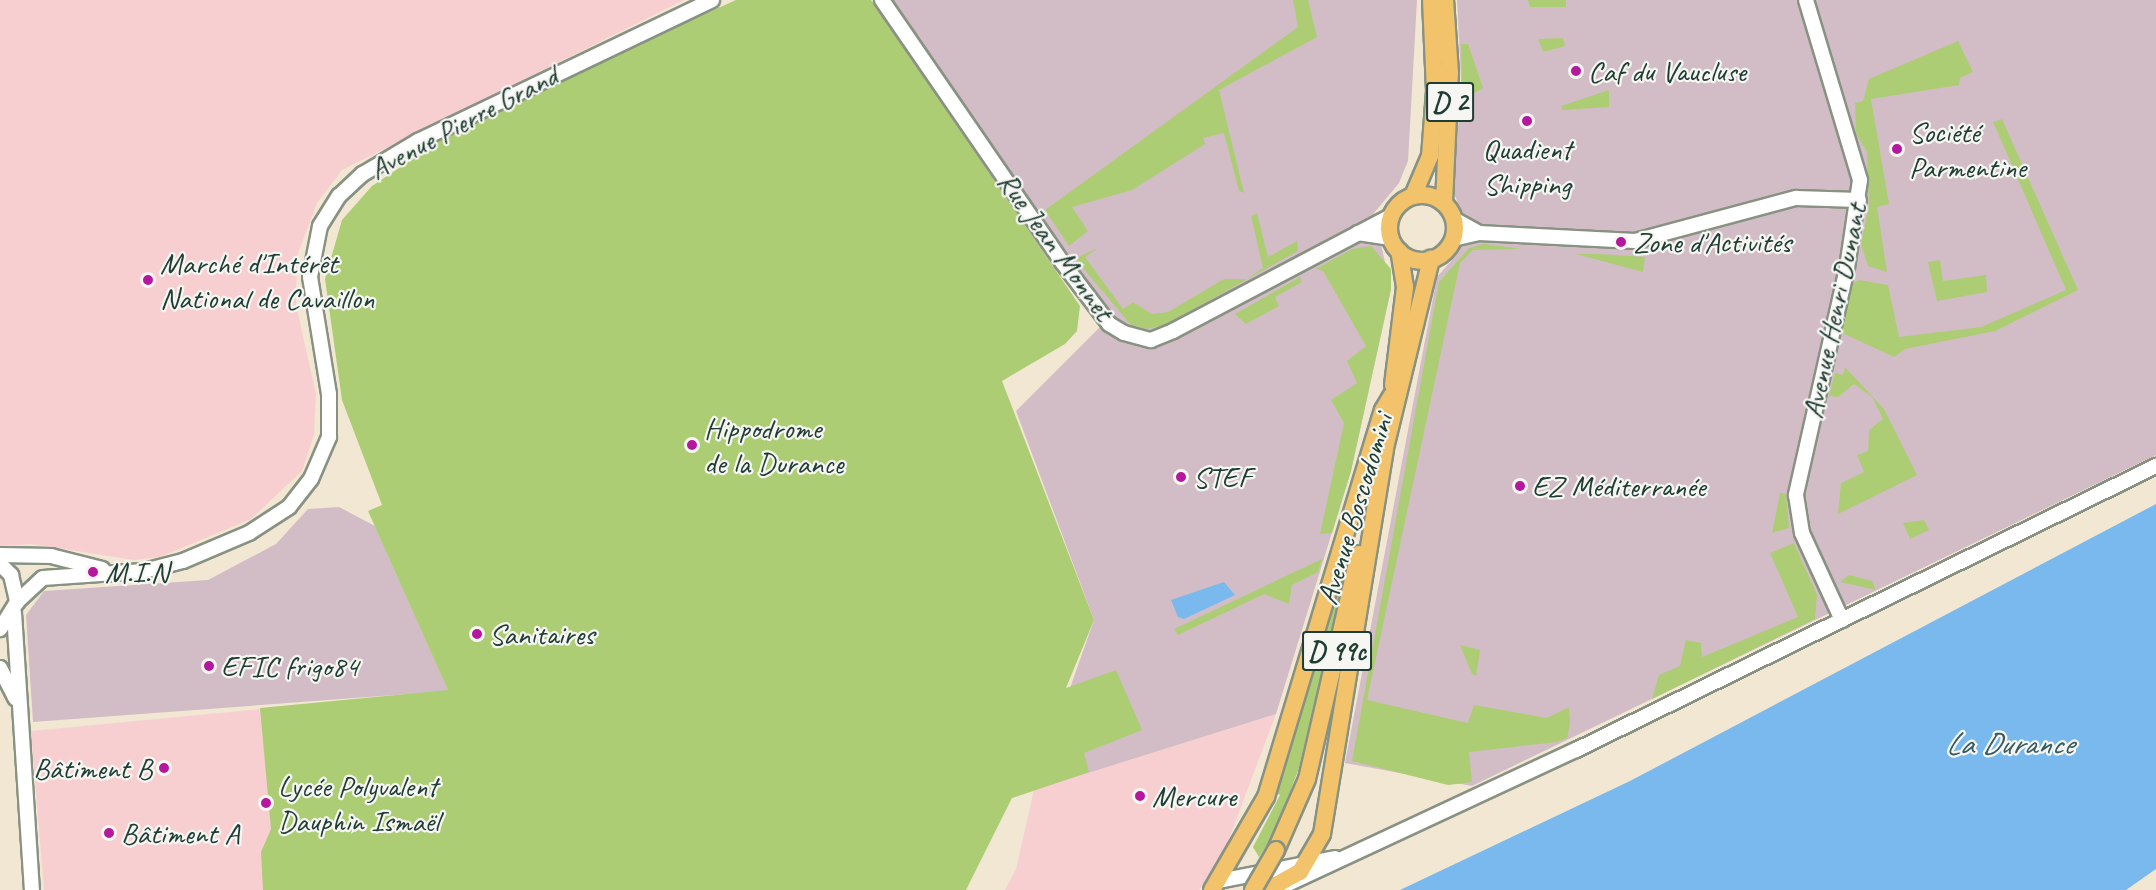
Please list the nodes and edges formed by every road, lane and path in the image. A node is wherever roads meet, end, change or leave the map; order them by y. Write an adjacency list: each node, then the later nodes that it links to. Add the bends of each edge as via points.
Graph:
1 (712, 0): 21 (street, Avenue Pierre Grand, via 418,141 363,174 339,196 320,226 311,258 330,411 329,437 311,479 271,521 228,543 162,567)
2 (882, 0): 12 (street, Rue Jean Monnet, via 1062,262 1109,324 1124,333 1151,340 1173,331)
3 (1431, 0): 6 (main road, D 2, via 1435,91 1430,156)
4 (1445, 0): 8 (main road, D 2, via 1450,73)
5 (1806, 0): 7 (street, Avenue Henri Dunant, via 1859,164)
6 (1413, 196): 8 (main road); 9 (main road)
7 (1859, 200): 11 (street, via 1796,198 1635,241); 23 (street, Avenue Henri Dunant, via 1796,495 1804,540)
8 (1444, 203): 10 (main road)
9 (1391, 216): 12 (street, Rue Jean Monnet); 14 (main road)
10 (1454, 219): 11 (street); 13 (main road)
11 (1479, 232): 13 (street)
12 (1358, 233): 14 (street)
13 (1453, 239): 15 (main road)
14 (1395, 245): 15 (main road); 16 (main road, Avenue Boscodomini, via 1405,287)
15 (1431, 259): 17 (main road, Avenue Boscodomini)
16 (1392, 395): 17 (main road, D 99c); 29 (main road, Avenue Boscodomini, via 1383,410 1266,797)
17 (1385, 448): 28 (main road, Avenue Boscodomini, via 1332,792 1322,834); 32 (main road, D 99c, bridge, via 1314,750 1276,850)
18 (2156, 466): 23 (street)
19 (0, 555): 21 (street, Avenue Pierre Grand, via 51,556)
20 (0, 564): 22 (street, via 11,575)
21 (107, 571): 22 (street, Avenue Pierre Grand, via 43,578)
22 (15, 607): 24 (street, Avenue Pierre Grand); 26 (street)
23 (1842, 620): 27 (street)
24 (0, 629)
25 (0, 668): 26 (street)
26 (18, 706): 31 (street)
27 (1352, 854): 28 (street); 30 (street, via 1311,877)
28 (1306, 865): 29 (street); 30 (main road, Avenue Boscodomini)
29 (1216, 886)
30 (1271, 889)
31 (32, 890)
32 (1253, 890)

